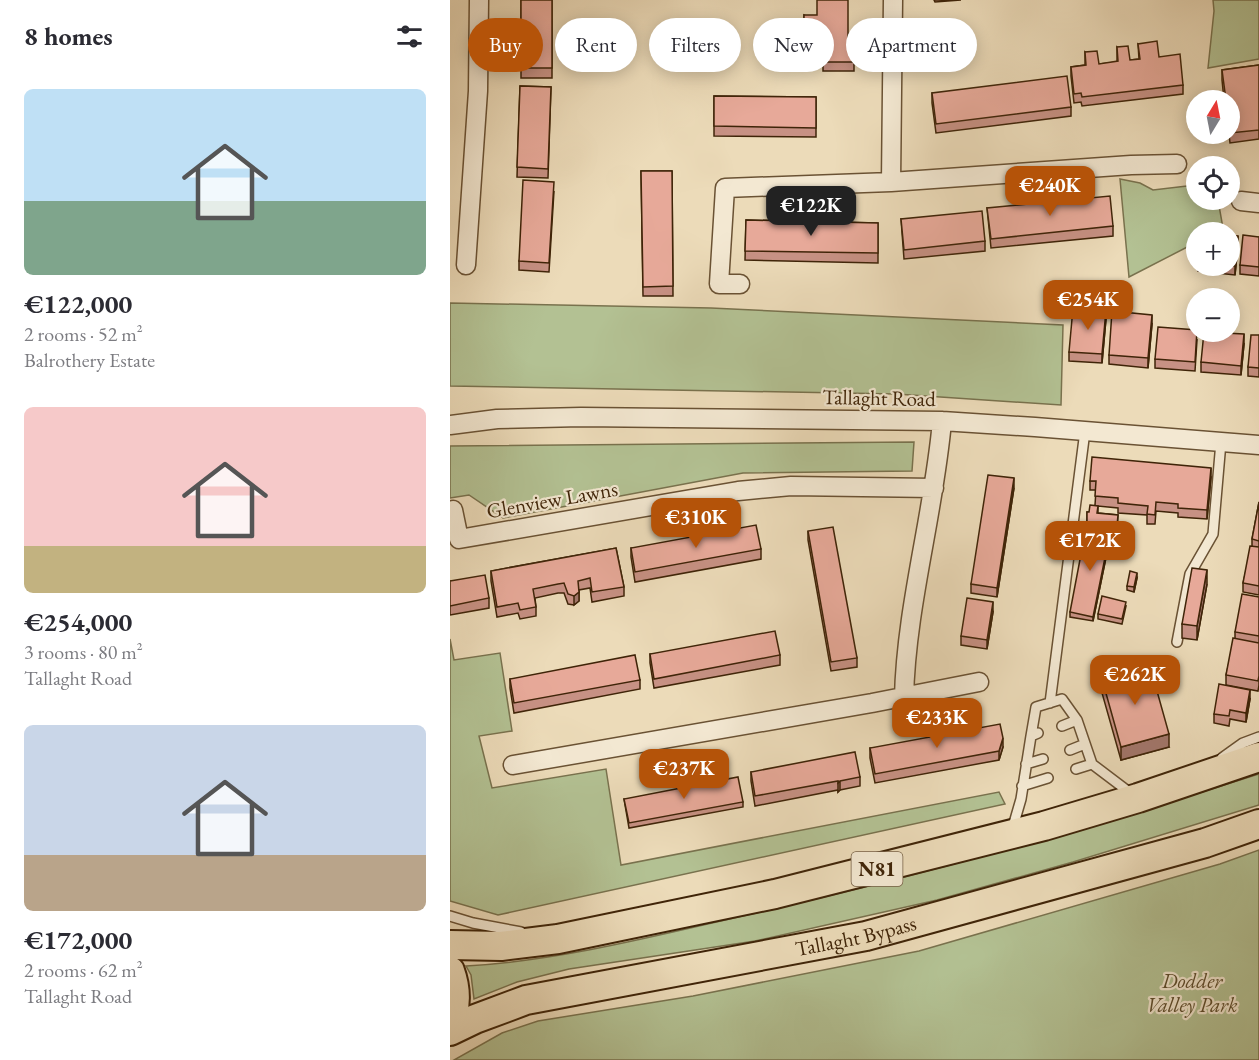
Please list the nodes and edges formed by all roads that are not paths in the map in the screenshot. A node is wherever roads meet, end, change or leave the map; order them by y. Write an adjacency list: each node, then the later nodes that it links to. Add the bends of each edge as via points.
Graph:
1 (479, 0): 5 (street)
2 (893, 0): 4 (street)
3 (1177, 164): 4 (street)
4 (891, 182): 6 (street, via 725,188 719,284)
5 (466, 265)
6 (740, 284)
7 (450, 412): 8 (street, Tallaght Road)
8 (497, 419): 9 (street, Tallaght Road); 10 (street, Tallaght Road)
9 (942, 422): 11 (street, Tallaght Road); 14 (street)
10 (450, 425)
11 (1085, 431): 12 (street, Tallaght Road); 19 (lane)
12 (1221, 442): 13 (street, Tallaght Road); 16 (lane, via 1213,534 1190,574)
13 (1259, 445)
14 (934, 488): 15 (street, Glenview Lawns, via 791,486 738,490 459,539); 18 (street, via 905,664)
15 (453, 510)
16 (1177, 642)
17 (979, 682): 18 (street)
18 (904, 698): 29 (street)
19 (1050, 703): 20 (lane, via 1062,699); 27 (lane, via 1036,707 1035,735)
20 (1077, 720): 21 (lane); 23 (lane)
21 (1062, 726)
22 (1259, 737): 32 (lane, N81, via 1243,743)
23 (1085, 744): 24 (lane); 28 (lane)
24 (1070, 750)
25 (1259, 757): 32 (main road, N81)
26 (1043, 759): 27 (lane)
27 (1026, 764): 33 (lane)
28 (1092, 764): 30 (lane); 34 (lane)
29 (513, 765)
30 (1076, 769)
31 (1048, 777): 33 (lane)
32 (1191, 781): 34 (main road, N81)
33 (1022, 786): 36 (lane)
34 (1138, 798): 36 (main road, N81)
35 (1259, 824): 42 (main road, Tallaght Bypass, via 1205,843 866,936 526,1000)
36 (1010, 836): 38 (main road, N81, via 775,894)
37 (450, 916): 38 (lane, N81)
38 (558, 939): 39 (main road, N81, via 501,946)
39 (450, 945)
40 (450, 971): 41 (main road, via 455,990)
41 (450, 1026)
42 (450, 1031)

